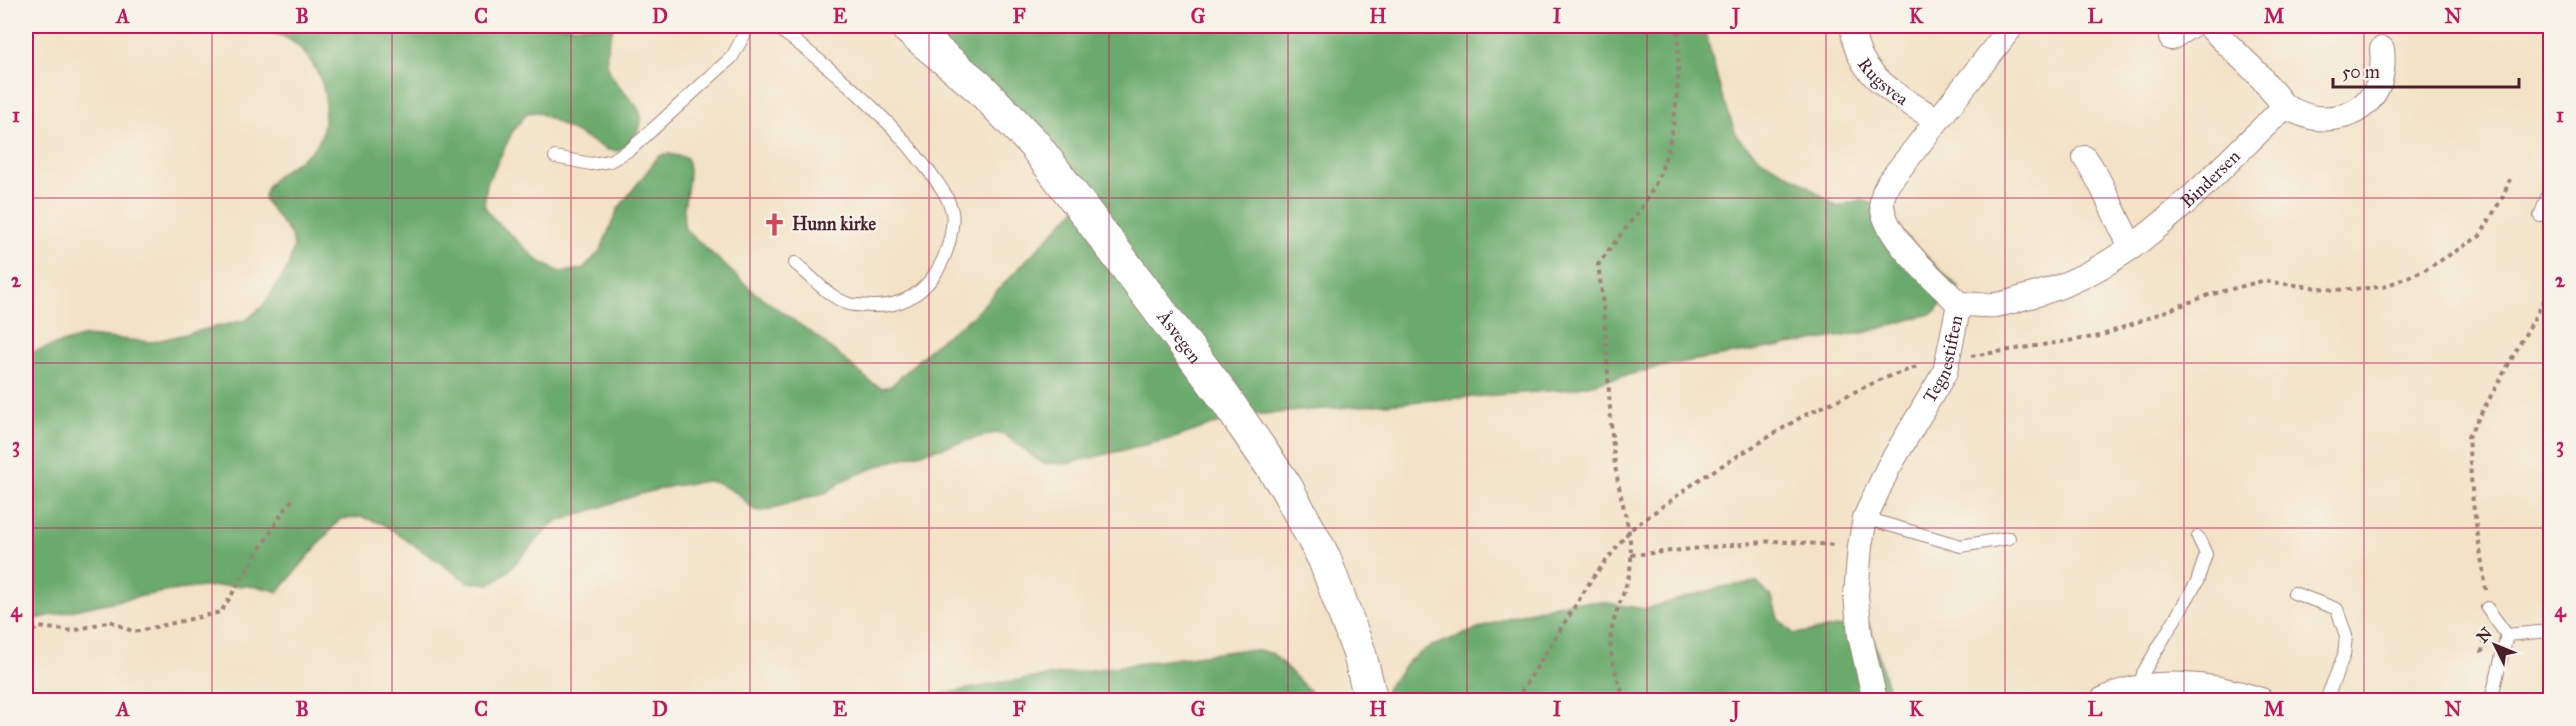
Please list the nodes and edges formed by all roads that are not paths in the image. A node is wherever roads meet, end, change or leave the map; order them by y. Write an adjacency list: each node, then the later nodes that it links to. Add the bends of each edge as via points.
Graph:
1 (749, 26): 10 (lane, via 732,57 631,149 610,161 591,164)
2 (775, 26): 15 (lane, via 826,64 901,134 939,184 952,212 951,236 936,275 914,296 899,303 850,305 837,299)
3 (906, 26): 26 (main road, Åsvegen, via 980,88 1034,144 1220,391 1286,487 1324,558 1359,652)
4 (1853, 26): 9 (street, Rugsvea, via 1853,42 1864,66 1890,91)
5 (2012, 26): 9 (street, Tegnestiften)
6 (2210, 26): 8 (street)
7 (2382, 49): 8 (street, via 2385,70 2366,106 2345,117 2315,118)
8 (2285, 107): 14 (street, Bindersen, via 2181,208)
9 (1937, 120): 16 (street, Tegnestiften, via 1889,182 1881,202 1884,219 1902,244)
10 (555, 157)
11 (2085, 158): 14 (street)
12 (2550, 190): 13 (lane)
13 (2540, 216)
14 (2133, 247): 16 (street, Bindersen, via 2085,277 2042,294 1996,305)
15 (795, 263)
16 (1959, 304): 17 (street, Tegnestiften, via 1945,372 1888,468)
17 (1865, 518): 19 (lane, via 1961,546); 27 (street, Tegnestiften, via 1856,595 1860,635)
18 (2198, 537): 24 (lane, via 2206,554 2197,582 2143,673)
19 (2009, 538)
20 (2294, 593): 30 (lane, via 2337,609 2346,636 2344,655)
21 (2487, 608): 23 (lane)
22 (2550, 632): 23 (lane)
23 (2507, 635): 31 (lane)
24 (2140, 689): 25 (street, via 2174,685); 28 (street)
25 (2206, 695): 29 (street)
26 (1371, 700)
27 (1875, 700)
28 (2102, 700)
29 (2261, 700)
30 (2326, 700)
31 (2491, 700)

